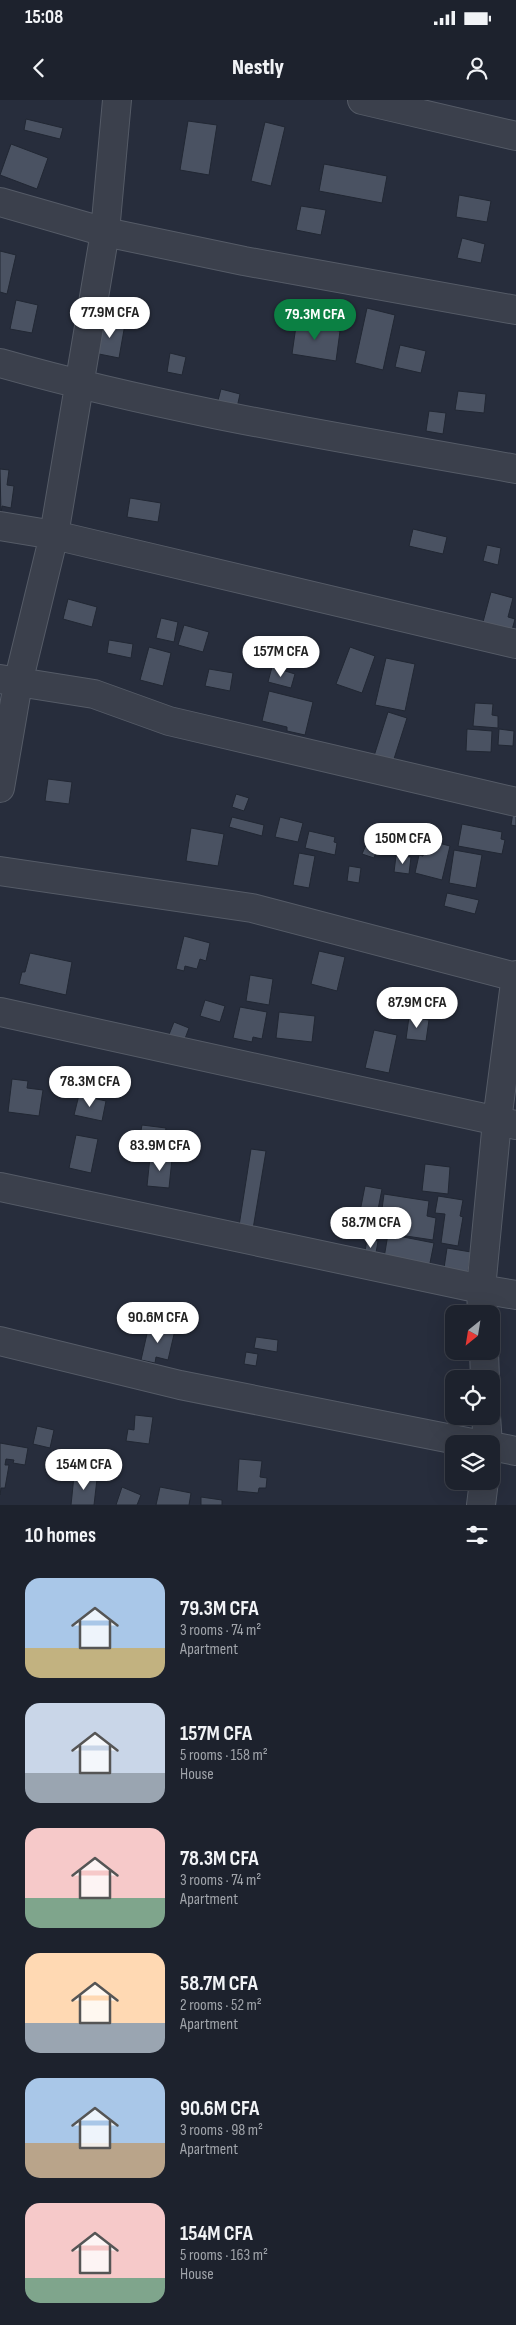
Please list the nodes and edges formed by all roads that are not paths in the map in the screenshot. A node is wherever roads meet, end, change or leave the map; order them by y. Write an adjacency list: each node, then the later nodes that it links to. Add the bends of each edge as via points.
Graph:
1 (117, 100): 5 (street)
2 (362, 100): 3 (street)
3 (516, 136)
4 (0, 202): 5 (street)
5 (105, 232): 6 (street, via 244,261); 8 (street)
6 (516, 310)
7 (0, 363): 8 (street)
8 (79, 386): 9 (street, via 218,415); 11 (street)
9 (516, 469)
10 (0, 526): 11 (street)
11 (54, 535): 12 (street); 13 (street)
12 (516, 644)
13 (9, 681): 14 (street); 15 (street, via 94,694 170,721)
14 (0, 788)
15 (516, 802)
16 (0, 871): 17 (street, via 252,908)
17 (516, 976): 19 (street)
18 (0, 1012): 19 (street)
19 (506, 1123): 22 (street)
20 (0, 1187): 22 (street)
21 (516, 1295): 22 (street)
22 (482, 1302)
23 (0, 1341): 24 (street, via 180,1385)
24 (445, 1438)
25 (500, 1448): 26 (street)
26 (516, 1451)
27 (483, 1490): 28 (street)
28 (481, 1505)

